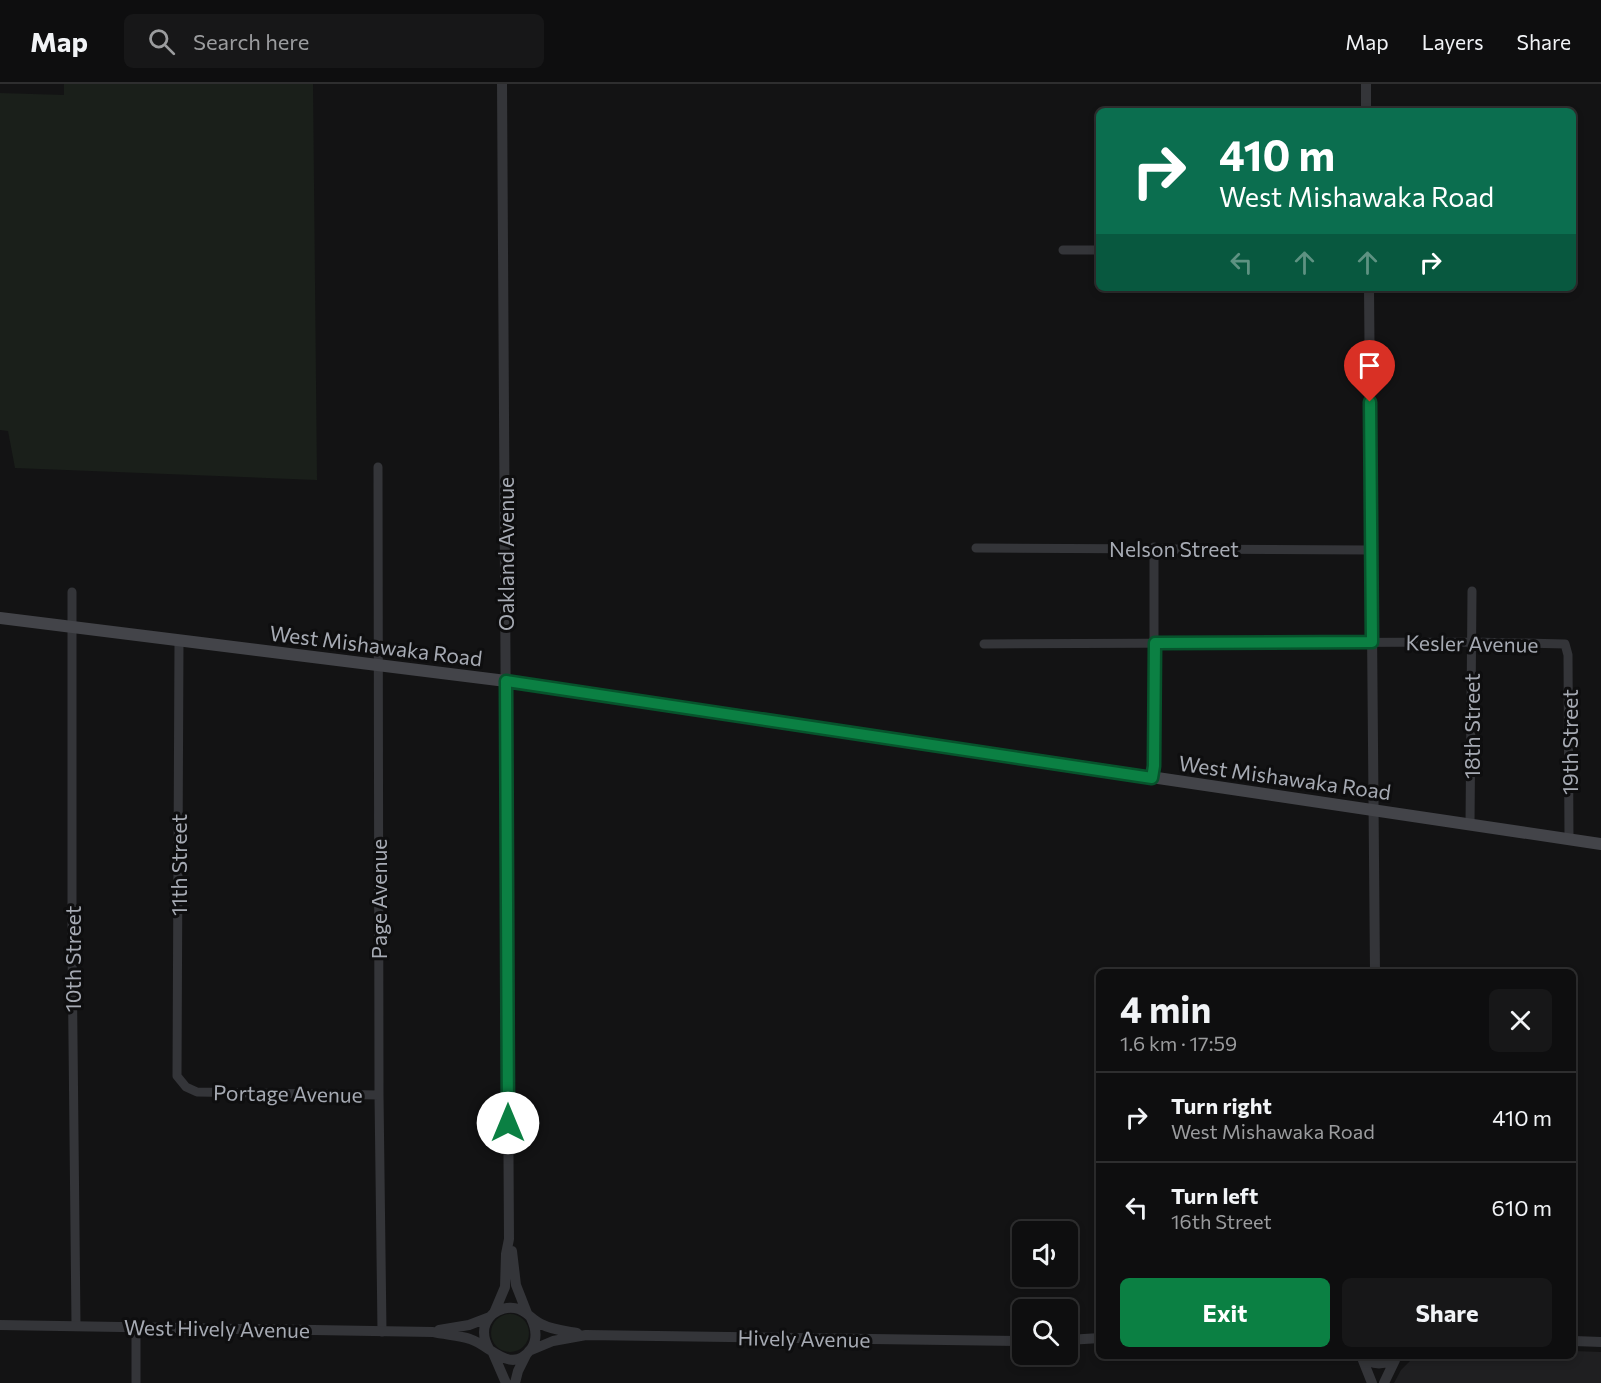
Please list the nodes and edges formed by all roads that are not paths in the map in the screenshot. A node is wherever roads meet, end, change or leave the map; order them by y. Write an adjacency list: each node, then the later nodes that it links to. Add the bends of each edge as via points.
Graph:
1 (502, 84): 22 (street, Oakland Avenue)
2 (1366, 84): 3 (street)
3 (1366, 108)
4 (1063, 250): 5 (street)
5 (1096, 250)
6 (1369, 291): 10 (street)
7 (378, 466): 21 (street, Page Avenue)
8 (1154, 547): 9 (street, Nelson Street); 10 (street, Nelson Street); 18 (street)
9 (976, 548)
10 (1371, 549): 16 (street)
11 (1472, 591): 17 (street, 18th Street)
12 (72, 592): 14 (street, 10th Street)
13 (0, 618): 14 (main road, West Mishawaka Road)
14 (71, 627): 15 (main road, West Mishawaka Road); 35 (street, 10th Street)
15 (179, 641): 21 (main road, West Mishawaka Road); 29 (street, 11th Street, via 177,1076)
16 (1372, 642): 17 (street, Kesler Avenue); 18 (street, Kesler Avenue); 24 (street)
17 (1472, 642): 20 (street, Kesler Avenue); 25 (street, 18th Street)
18 (1155, 643): 19 (street, Kesler Avenue); 23 (street)
19 (984, 644)
20 (1565, 645): 26 (street, 19th Street)
21 (378, 665): 22 (main road, West Mishawaka Road); 30 (street, Page Avenue)
22 (506, 681): 23 (main road, West Mishawaka Road); 31 (street, Oakland Avenue)
23 (1152, 778): 24 (main road, West Mishawaka Road)
24 (1374, 810): 25 (main road, West Mishawaka Road); 28 (street)
25 (1470, 825): 26 (main road, West Mishawaka Road)
26 (1569, 840): 27 (main road, West Mishawaka Road)
27 (1601, 844)
28 (1375, 969)
29 (197, 1092): 30 (street, Portage Avenue)
30 (379, 1095): 37 (street, Page Avenue)
31 (509, 1239): 32 (street, Oakland Avenue, via 505,1287); 33 (street, Oakland Avenue, via 516,1285)
32 (492, 1315): 33 (street, Hively Avenue, via 510,1307); 38 (street, Hively Avenue, via 469,1325); 45 (street, via 484,1333)
33 (529, 1316): 39 (street, Hively Avenue, via 551,1328); 46 (street, via 536,1335)
34 (0, 1325): 35 (street, West Hively Avenue)
35 (76, 1325): 36 (street, West Hively Avenue)
36 (136, 1327): 37 (street, West Hively Avenue); 51 (street)
37 (382, 1332): 38 (street, West Hively Avenue)
38 (433, 1332): 45 (street, Hively Avenue, via 470,1339)
39 (586, 1335): 42 (street, Hively Avenue); 46 (street, Hively Avenue, via 553,1341)
40 (1096, 1338): 41 (street)
41 (1078, 1339)
42 (1012, 1341)
43 (1576, 1341): 44 (street)
44 (1601, 1342)
45 (491, 1351): 46 (street, Hively Avenue, via 509,1360); 52 (street)
46 (528, 1353): 53 (street)
47 (1362, 1359): 54 (street)
48 (1364, 1359): 49 (street, via 1381,1364)
49 (1391, 1359)
50 (1395, 1359): 55 (street)
51 (136, 1383)
52 (506, 1383)
53 (515, 1383)
54 (1372, 1383)
55 (1383, 1383)

